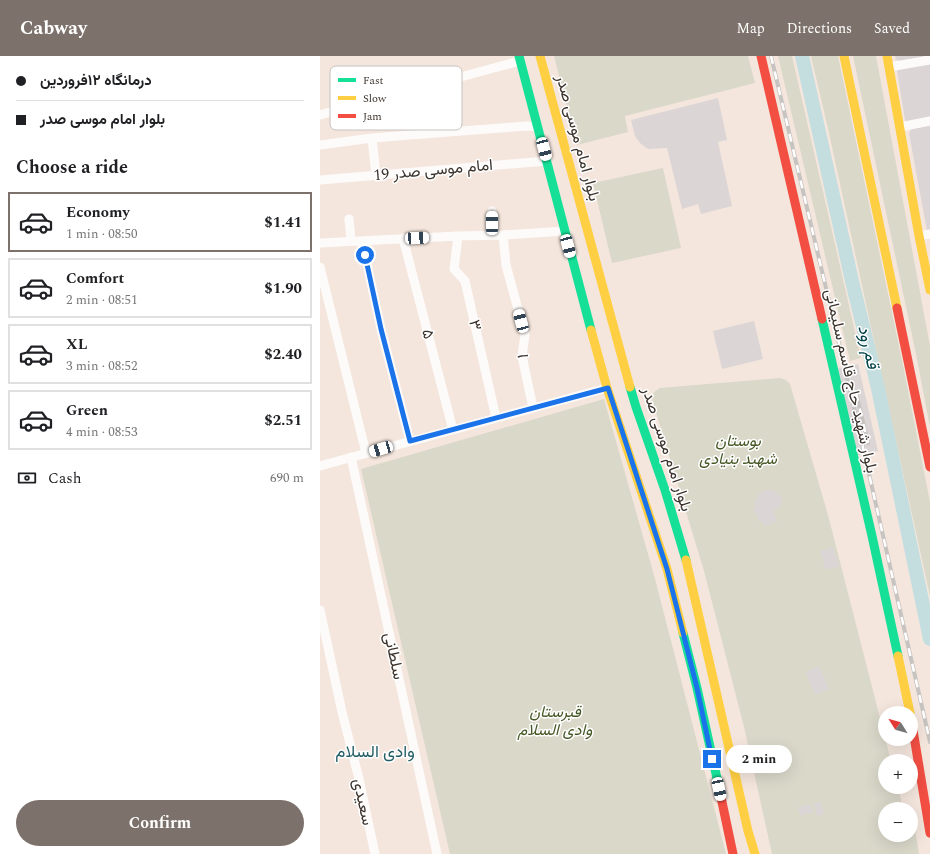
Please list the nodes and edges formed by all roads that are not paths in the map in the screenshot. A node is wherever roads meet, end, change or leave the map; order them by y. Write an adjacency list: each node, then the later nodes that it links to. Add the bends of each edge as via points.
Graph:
1 (540, 56): 49 (main road, بلوار امام موسی صدر, via 636,406 686,559)
2 (761, 56): 43 (main road, بلوار شهید حاج قاسم سلیمانی, via 872,536)
3 (844, 56): 41 (main road)
4 (887, 56): 7 (main road)
5 (519, 58): 8 (street); 12 (main road)
6 (930, 60): 7 (street)
7 (889, 67): 13 (main road)
8 (462, 74)
9 (330, 112): 10 (street)
10 (320, 115)
11 (930, 121): 13 (street)
12 (537, 127): 14 (street); 16 (main road)
13 (900, 127): 26 (main road)
14 (372, 138): 15 (street); 17 (street)
15 (320, 145)
16 (547, 161): 17 (street, امام موسی صدر 19); 21 (main road)
17 (376, 175): 18 (street, امام موسی صدر 19)
18 (320, 180)
19 (492, 211): 23 (street)
20 (349, 219): 28 (street)
21 (565, 231): 24 (street); 33 (main road)
22 (930, 234): 26 (street)
23 (492, 235): 24 (street); 25 (street)
24 (503, 235): 34 (street, ۱, via 506,265 525,335 522,356)
25 (458, 236): 27 (street); 35 (street, ۳, via 454,269 465,282)
26 (919, 236): 32 (main road)
27 (403, 238): 29 (street); 36 (street, ۵)
28 (351, 241): 29 (street); 30 (street)
29 (362, 241): 37 (street, via 381,329)
30 (320, 243)
31 (320, 267): 38 (street)
32 (930, 290)
33 (608, 388): 34 (street); 48 (main road, via 669,577 697,688)
34 (533, 408): 35 (street)
35 (496, 418): 36 (street)
36 (453, 430): 37 (street)
37 (410, 441): 38 (street)
38 (366, 453): 39 (street)
39 (352, 457): 40 (street); 47 (street, سلطانی)
40 (320, 466)
41 (930, 467)
42 (320, 610): 46 (street, سعیدی)
43 (908, 706)
44 (916, 746): 45 (main road)
45 (930, 833)
46 (374, 854)
47 (438, 854)
48 (733, 854)
49 (755, 854)

